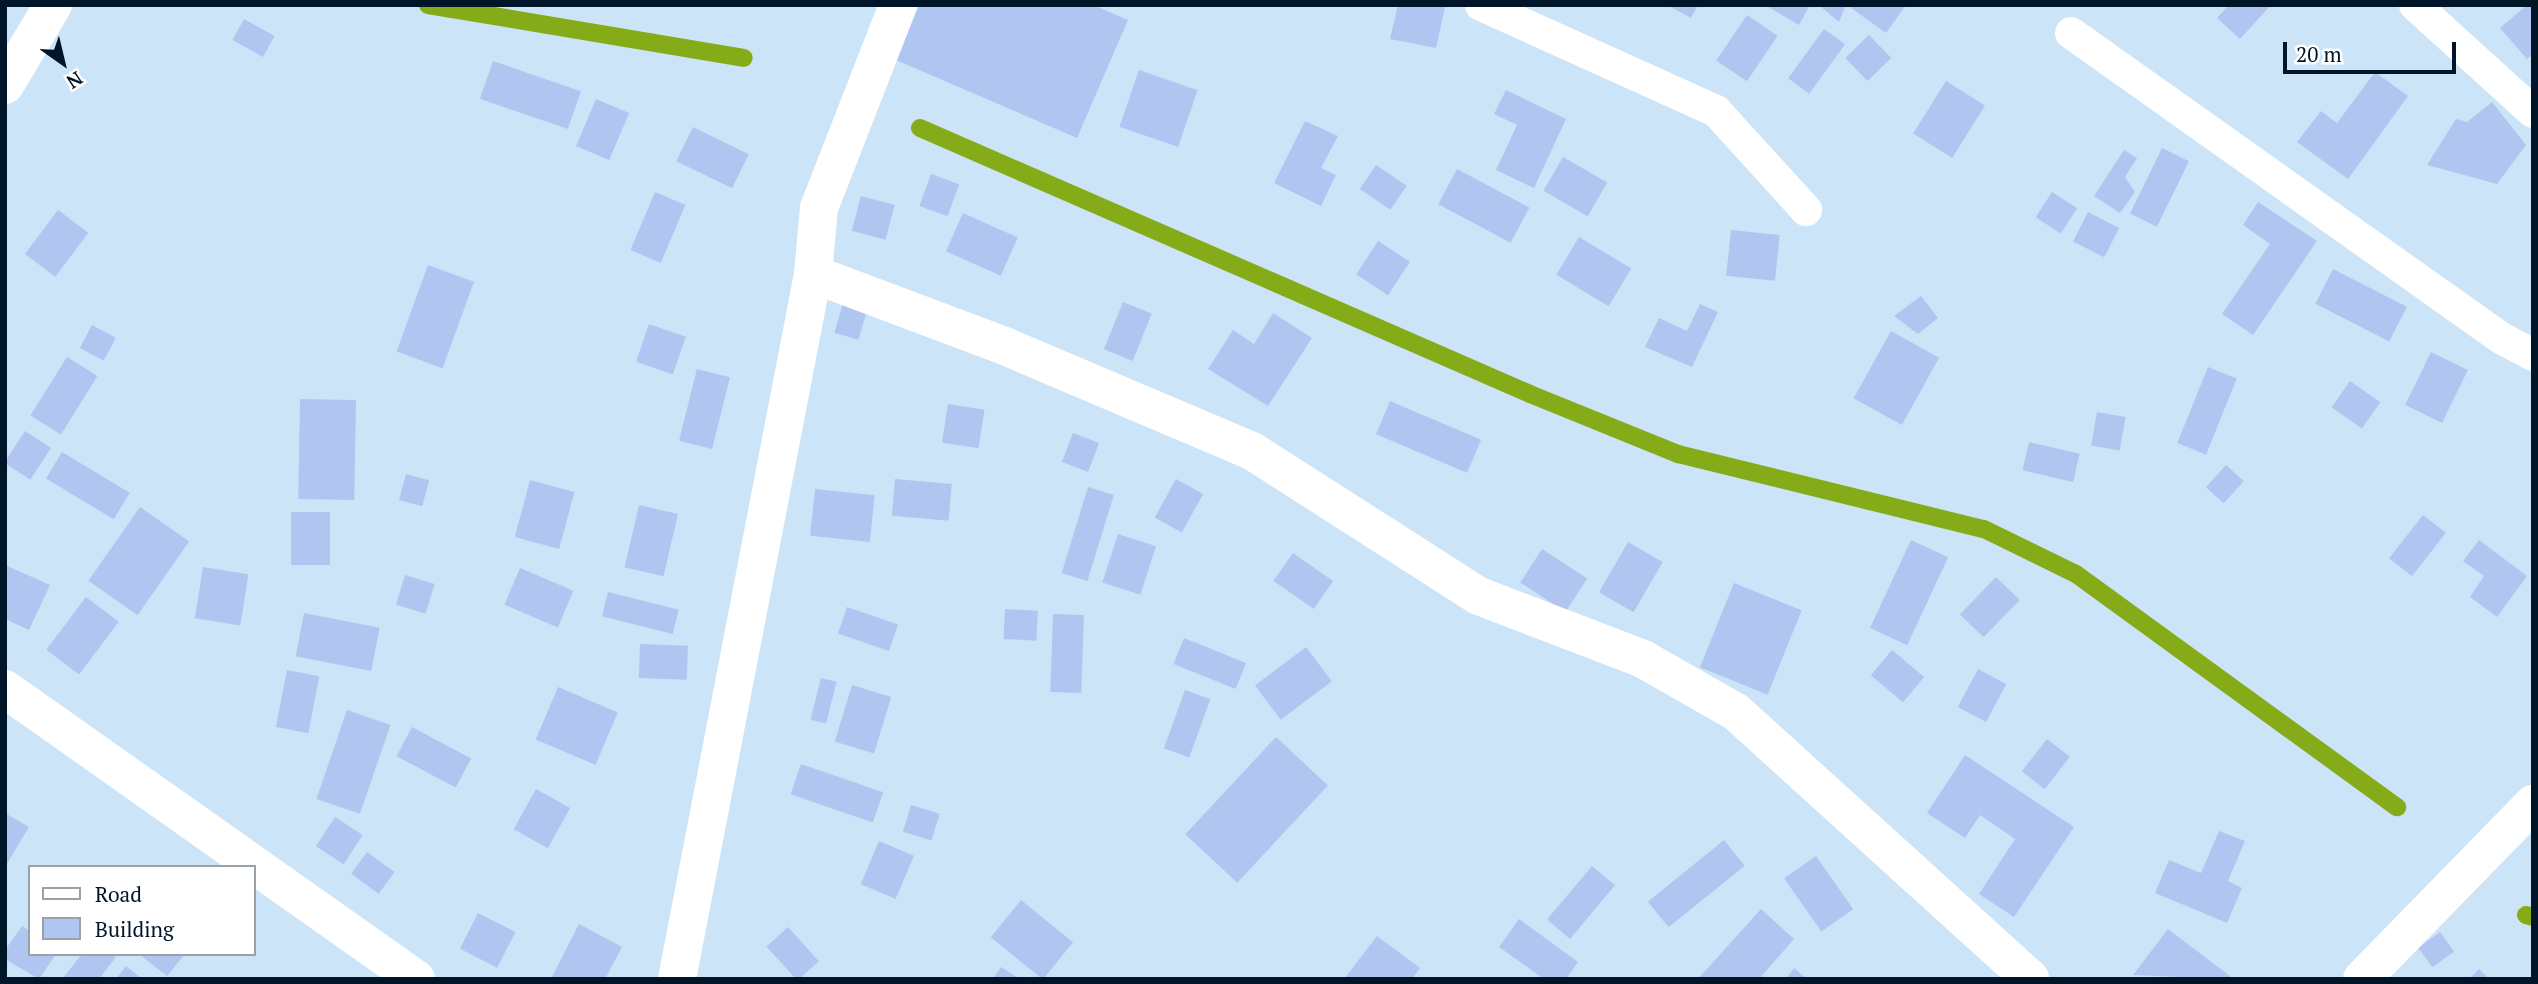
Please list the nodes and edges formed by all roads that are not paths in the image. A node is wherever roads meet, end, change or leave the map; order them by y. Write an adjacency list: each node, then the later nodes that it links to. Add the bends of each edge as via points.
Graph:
1 (53, 5): 6 (street)
2 (898, 5): 9 (street, via 819,208)
3 (1481, 5): 8 (lane, via 1716,111)
4 (2415, 5): 7 (lane)
5 (2071, 33): 10 (lane, via 2501,338)
6 (5, 85)
7 (2533, 112)
8 (1806, 210)
9 (813, 274): 16 (street); 17 (street, via 1007,346 1252,451 1479,596 1643,659 1736,712)
10 (2533, 355)
11 (5, 689): 13 (street)
12 (2533, 804): 18 (street)
13 (254, 865)
14 (256, 866): 15 (street)
15 (416, 979)
16 (677, 979)
17 (2030, 979)
18 (2362, 979)

